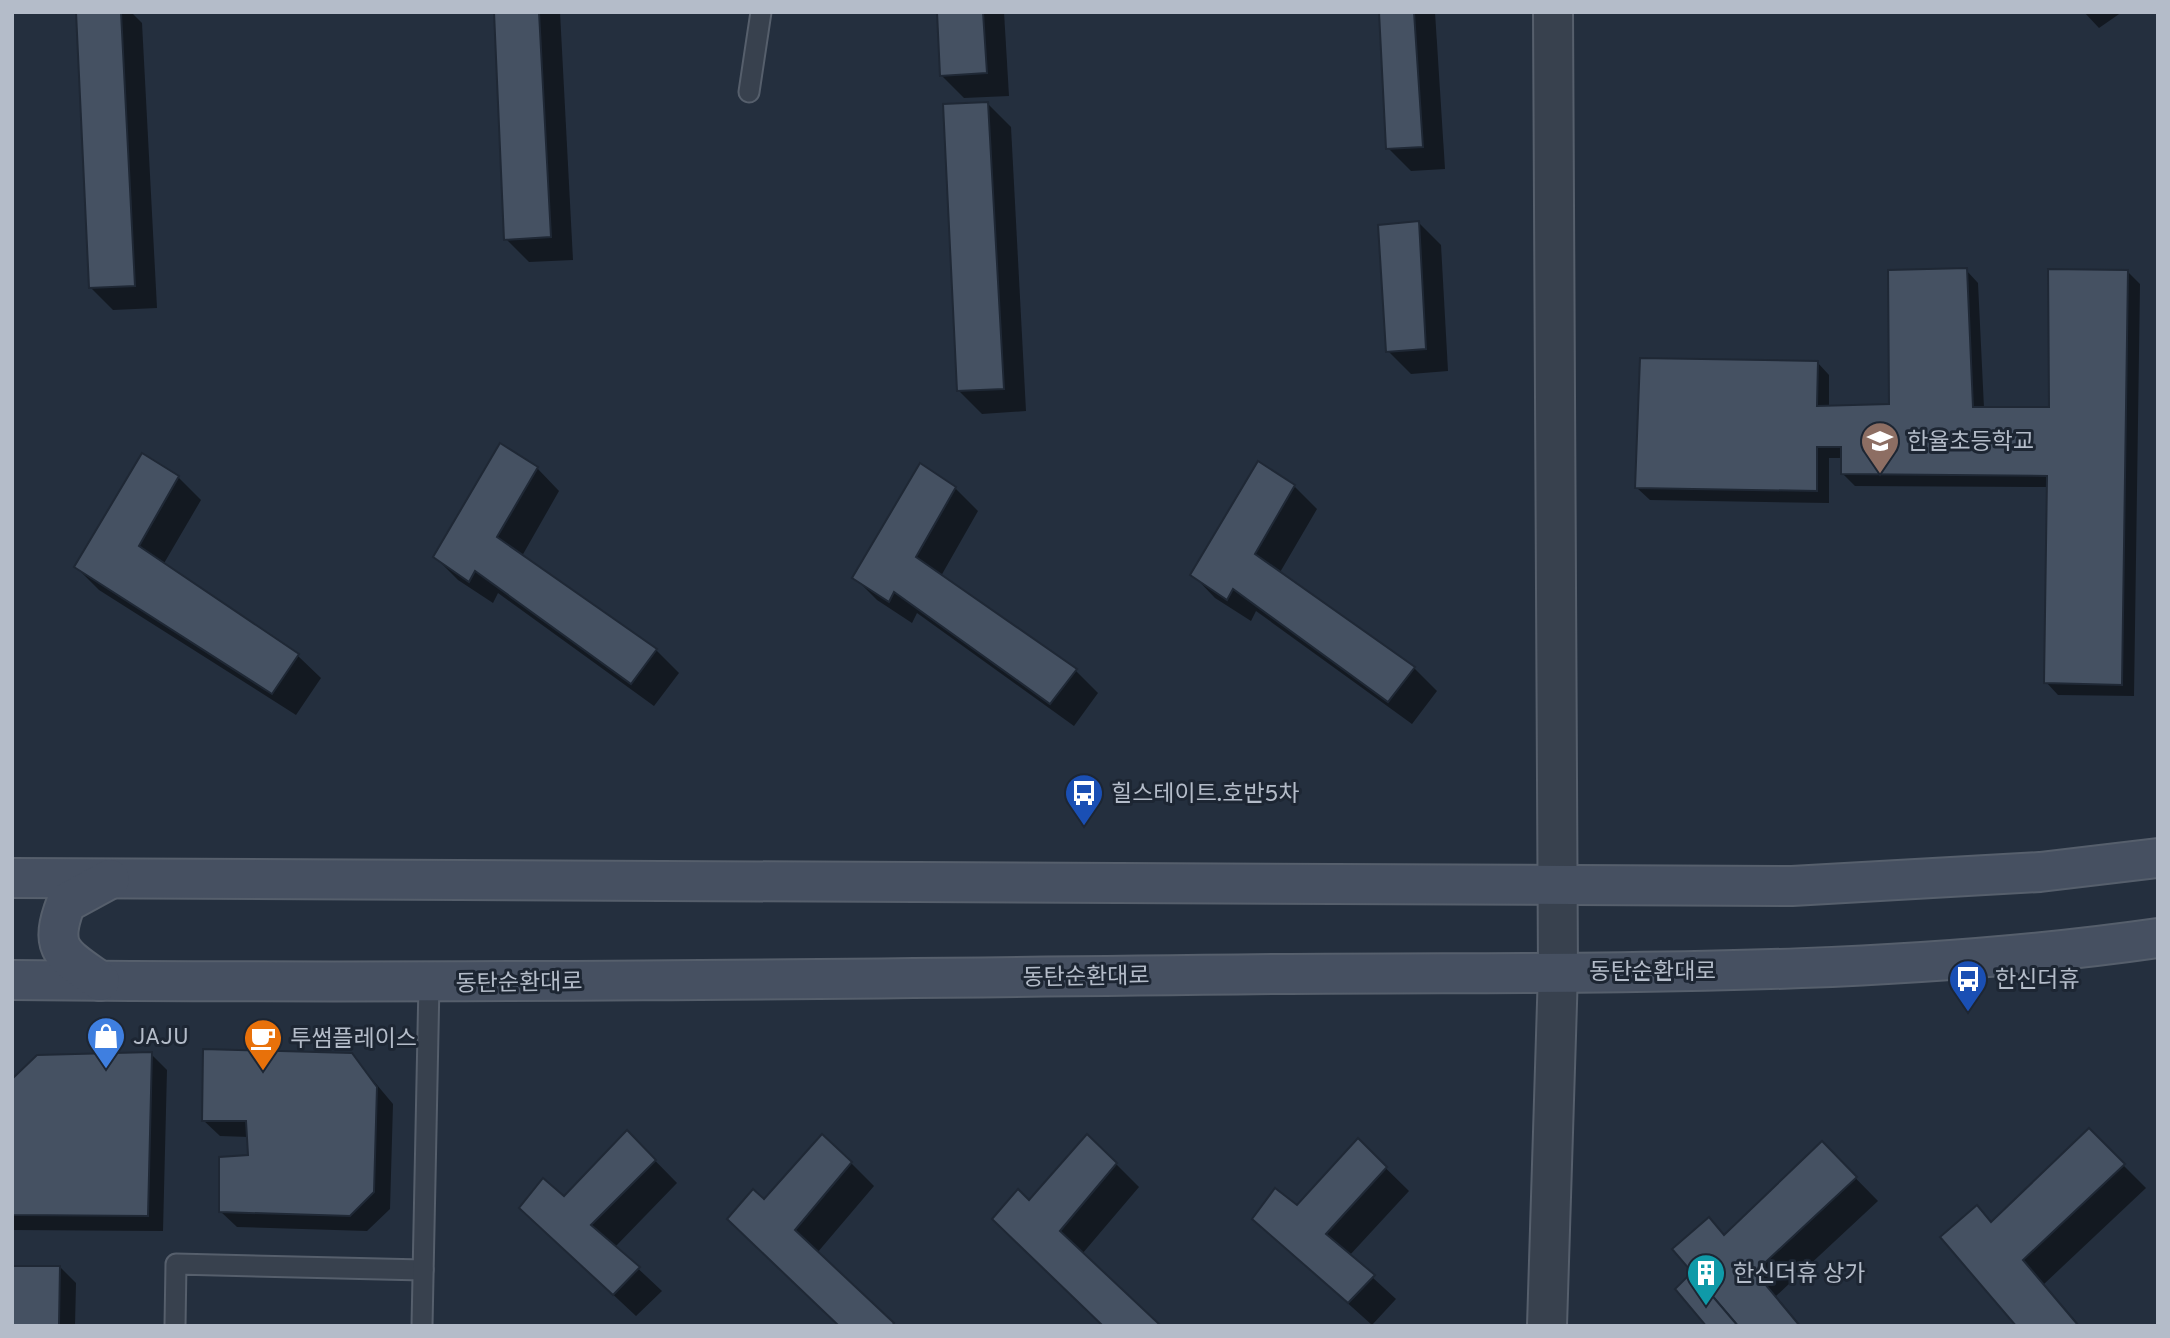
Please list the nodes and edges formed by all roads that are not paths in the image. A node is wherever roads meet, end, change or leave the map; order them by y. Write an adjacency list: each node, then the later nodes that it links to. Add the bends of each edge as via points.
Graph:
1 (761, 12): 3 (lane)
2 (1553, 12): 7 (street)
3 (749, 92)
4 (2158, 858): 7 (main road, via 1917,881 1792,886)
5 (12, 878): 6 (main road)
6 (112, 878): 7 (main road); 11 (main road, via 66,903 56,929 64,956)
7 (1557, 884): 9 (street)
8 (2158, 938): 9 (main road, 동탄순환대로, via 2046,954 1773,971)
9 (1558, 971): 12 (main road, 동탄순환대로); 16 (street)
10 (12, 980): 11 (main road, 동탄순환대로)
11 (100, 981): 12 (main road, 동탄순환대로)
12 (429, 983): 13 (lane)
13 (423, 1270): 14 (lane, via 176,1264); 15 (lane)
14 (175, 1326)
15 (422, 1326)
16 (1547, 1326)

